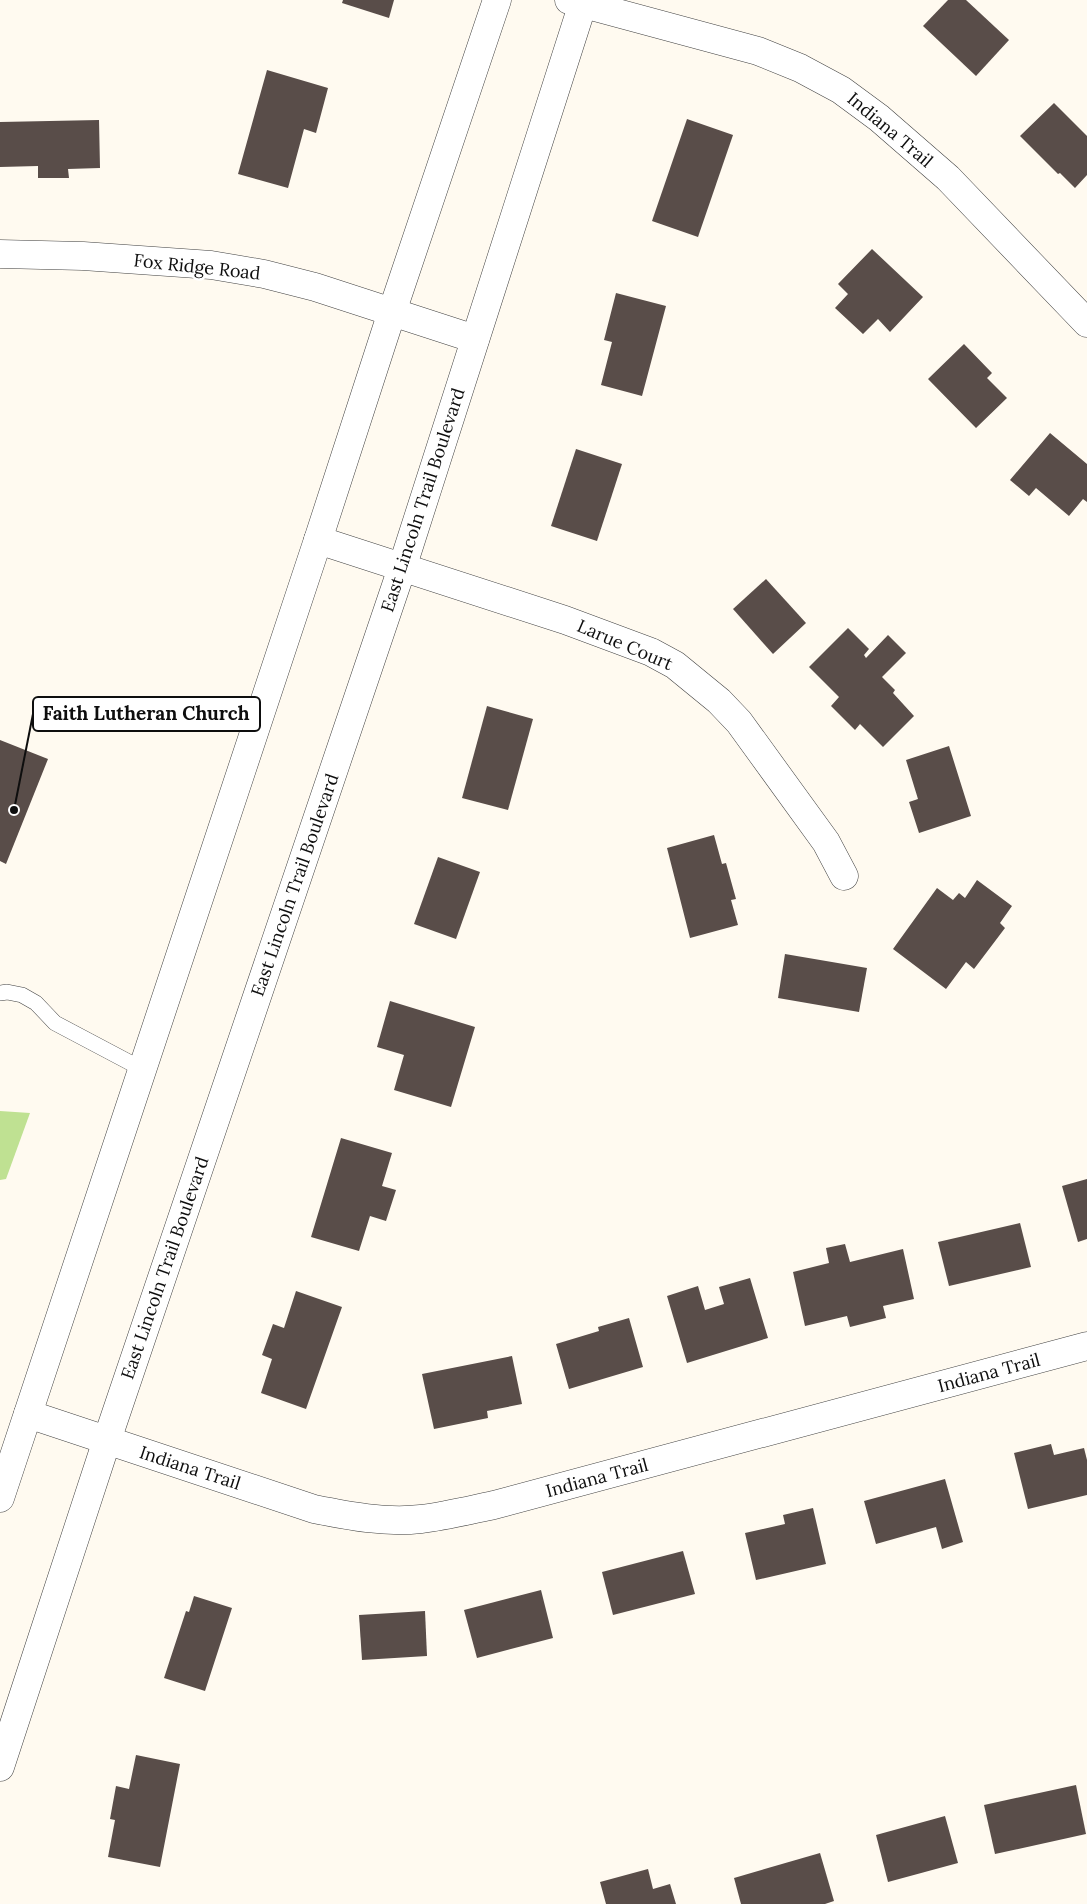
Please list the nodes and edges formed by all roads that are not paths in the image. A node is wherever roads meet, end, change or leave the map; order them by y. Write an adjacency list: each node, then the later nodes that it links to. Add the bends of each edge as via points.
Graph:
1 (497, 0): 4 (street)
2 (579, 1): 5 (street, Indiana Trail, via 758,51 842,90 948,178); 6 (street, East Lincoln Trail Boulevard)
3 (0, 254): 4 (street, Fox Ridge Road, via 211,265 273,276)
4 (392, 312): 6 (street, Fox Ridge Road); 7 (street)
5 (1087, 323)
6 (475, 339): 8 (street, East Lincoln Trail Boulevard)
7 (318, 540): 8 (street, Larue Court); 11 (street)
8 (402, 568): 9 (street, Larue Court, via 565,620 651,652 675,665 739,722 826,842); 14 (street, East Lincoln Trail Boulevard)
9 (844, 876)
10 (0, 993): 11 (lane, via 22,995 36,1003 54,1023)
11 (142, 1068): 13 (street)
12 (1087, 1346): 14 (street, Indiana Trail, via 494,1505 420,1519 384,1520 314,1509)
13 (28, 1414): 14 (street, Indiana Trail); 15 (street)
14 (107, 1440): 16 (street, East Lincoln Trail Boulevard)
15 (0, 1498)
16 (0, 1767)

